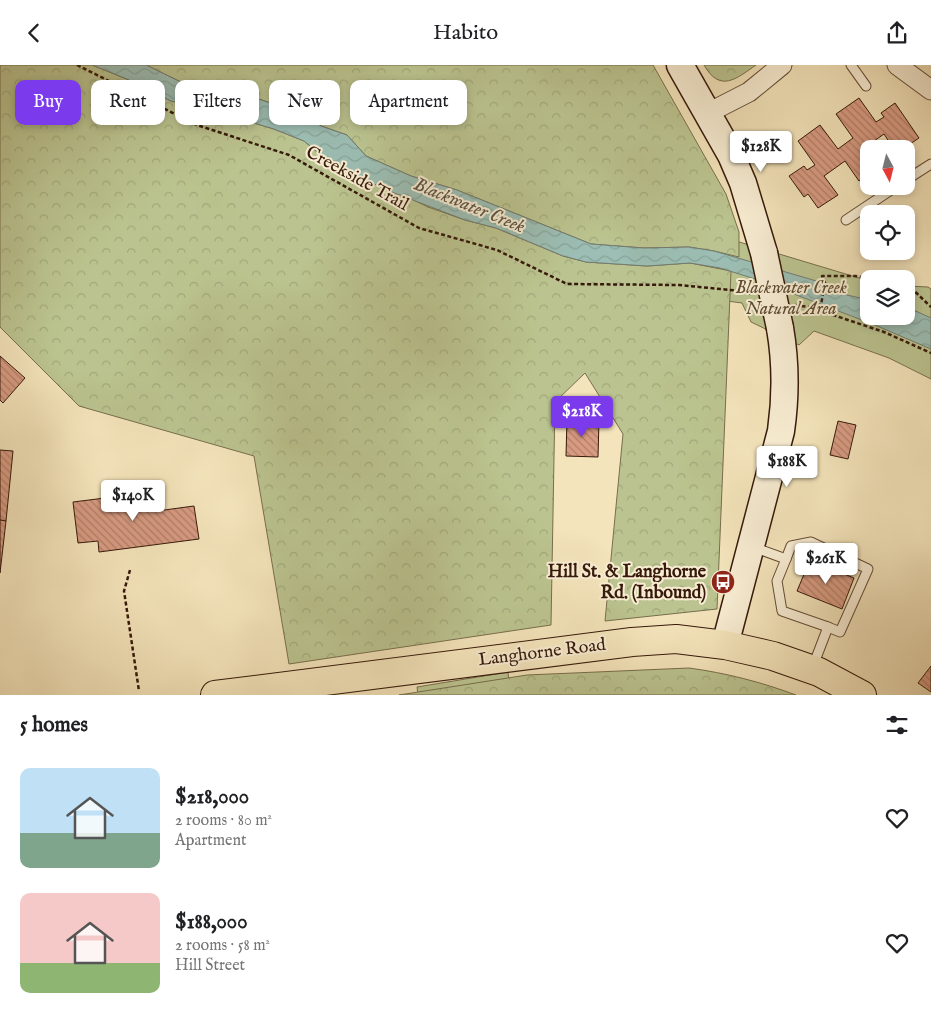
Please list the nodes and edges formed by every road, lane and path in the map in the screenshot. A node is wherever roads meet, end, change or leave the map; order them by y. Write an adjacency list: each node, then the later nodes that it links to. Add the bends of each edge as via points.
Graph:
1 (77, 65): 15 (path, Creekside Trail, via 197,125 289,155 418,228 497,250 567,283 680,285)
2 (680, 65): 8 (street)
3 (782, 65): 8 (street, via 749,91)
4 (851, 65): 6 (lane)
5 (897, 65): 7 (street)
6 (866, 86)
7 (931, 91)
8 (708, 113): 18 (street, bridge, via 743,183)
9 (931, 164): 10 (lane)
10 (915, 174)
11 (884, 195): 12 (lane)
12 (846, 220)
13 (860, 277): 16 (path, via 822,277 825,281 822,305)
14 (915, 292): 17 (path)
15 (760, 296)
16 (809, 307): 18 (path); 19 (path, via 884,332)
17 (931, 307)
18 (783, 316): 20 (street, via 785,379 782,423)
19 (931, 353)
20 (750, 546): 21 (lane); 24 (street)
21 (786, 559): 23 (lane, via 777,581 782,611); 23 (lane, via 791,546 810,542 868,569 840,632)
22 (130, 570): 26 (path, via 124,591)
23 (828, 627): 25 (lane)
24 (725, 645): 25 (main road, Langhorne Road); 27 (main road, Langhorne Road, via 676,639 632,641)
25 (812, 669): 28 (main road, Langhorne Road)
26 (139, 691)
27 (215, 695)
28 (862, 695)

